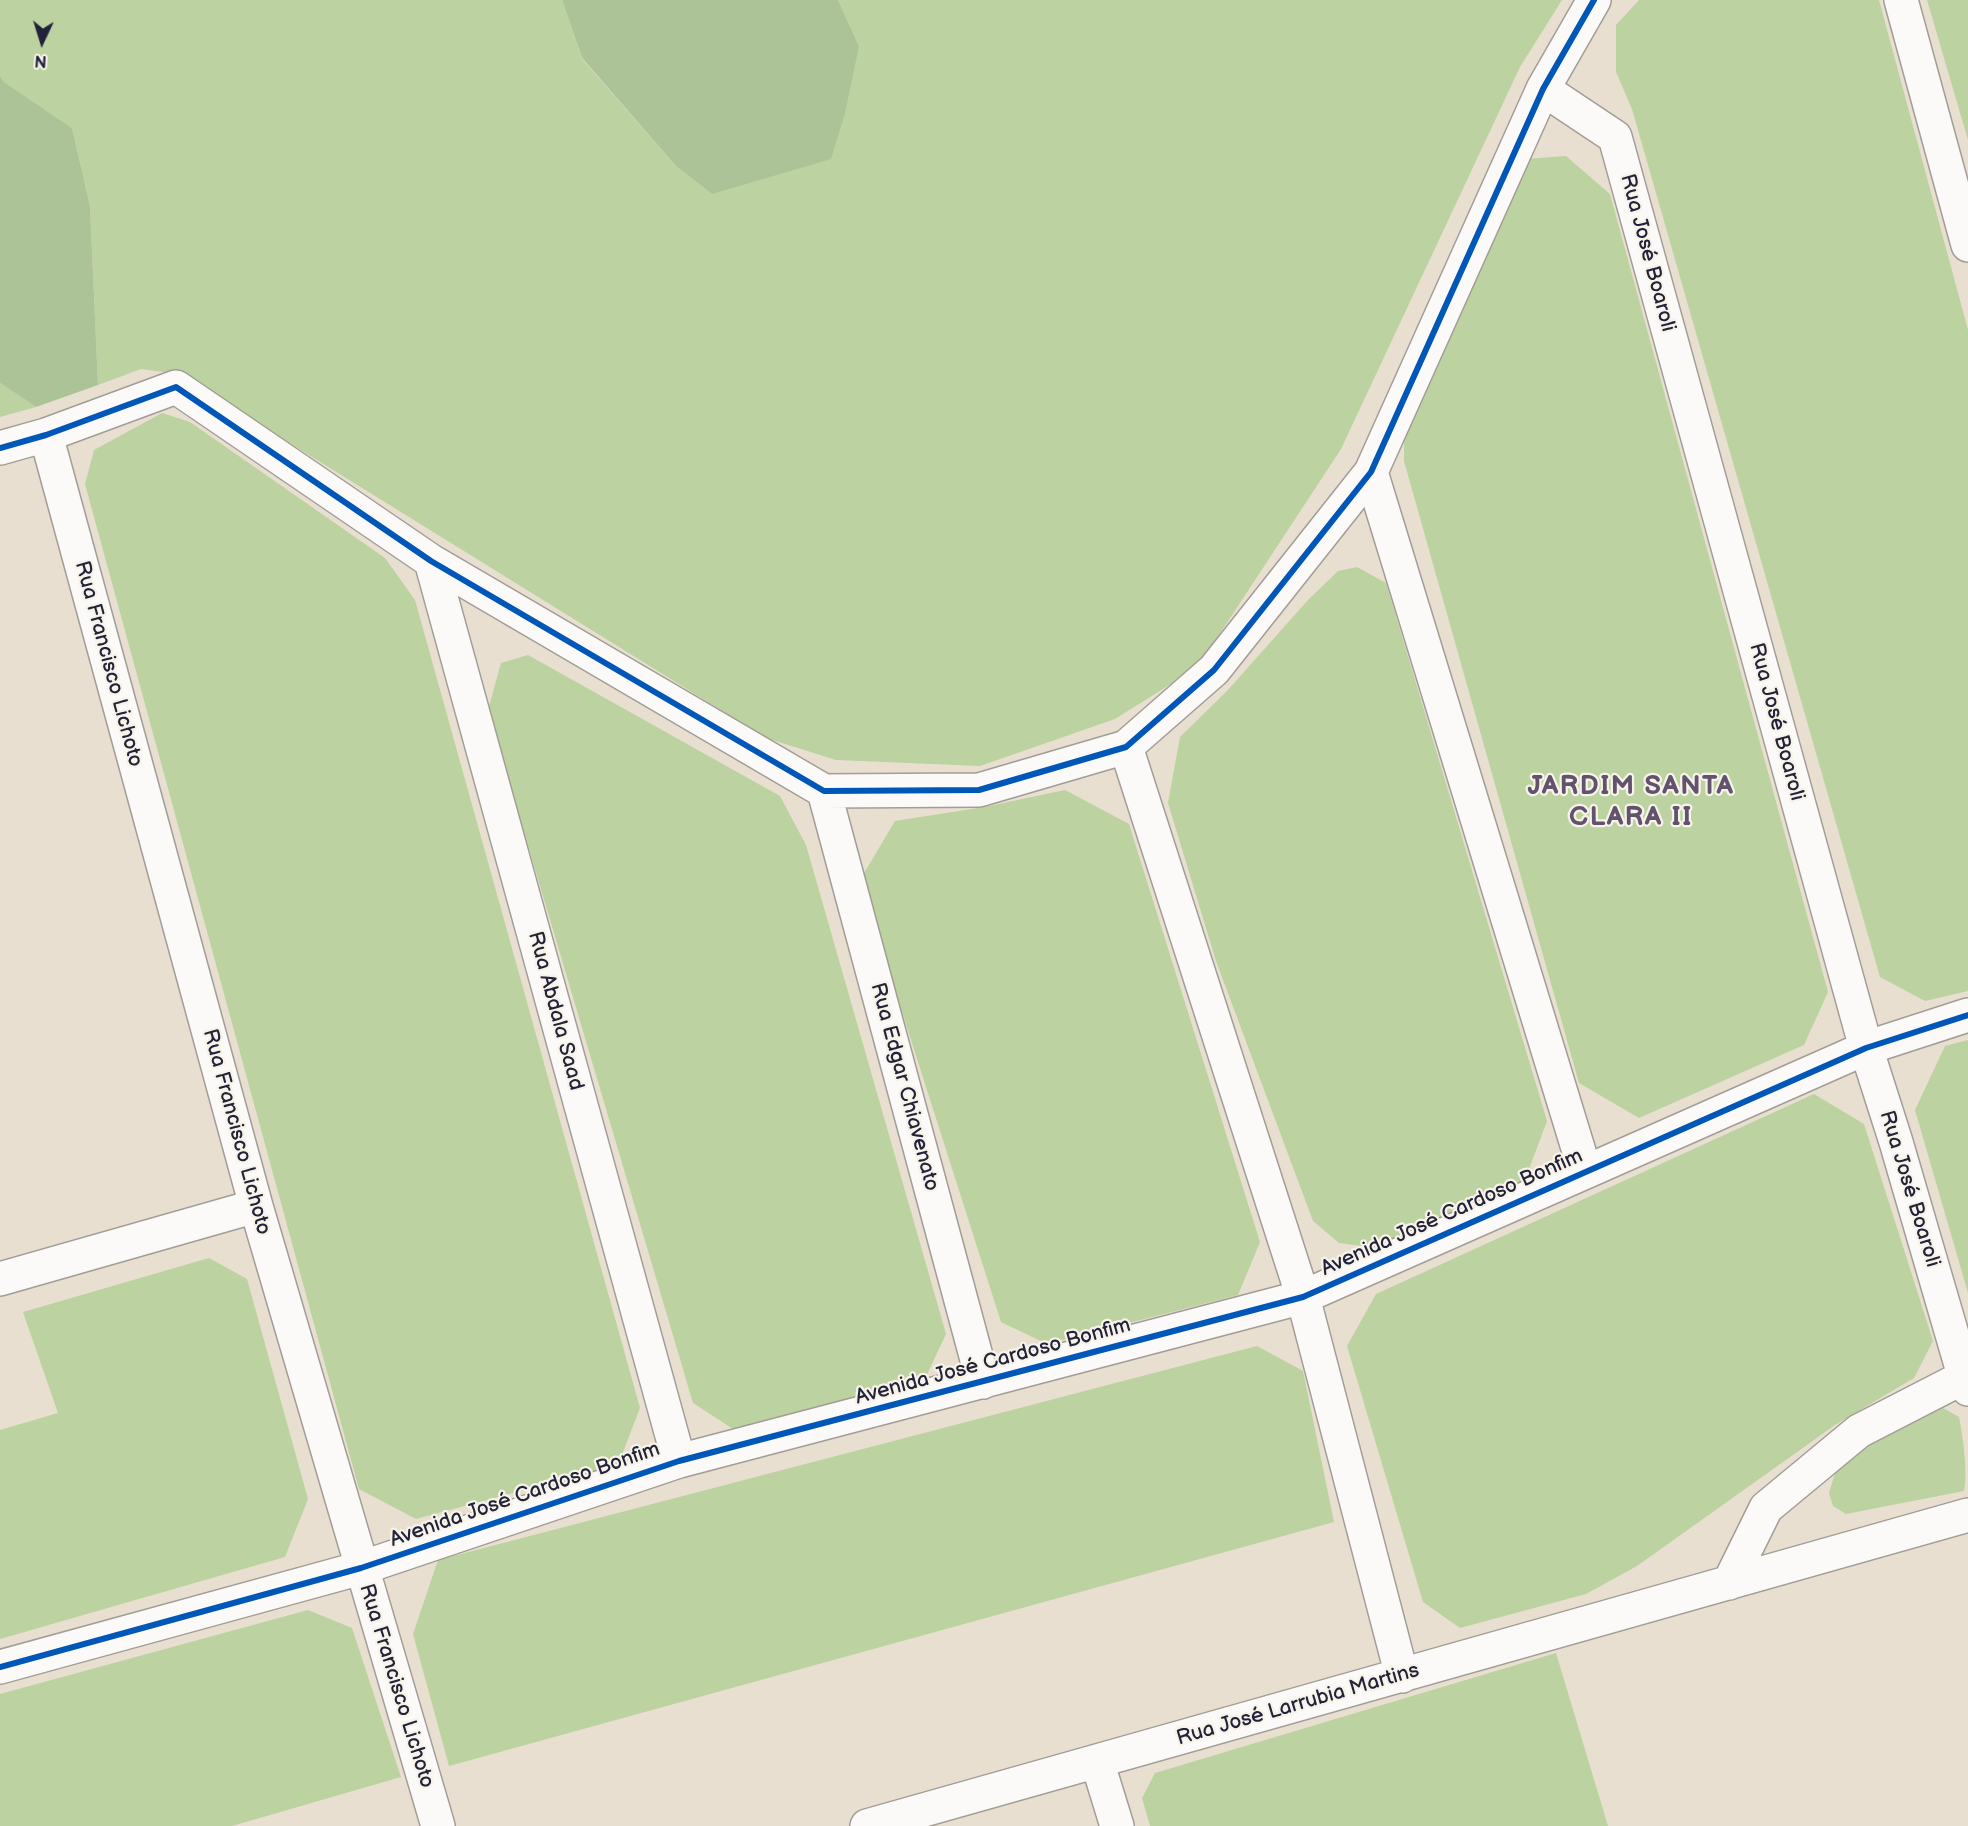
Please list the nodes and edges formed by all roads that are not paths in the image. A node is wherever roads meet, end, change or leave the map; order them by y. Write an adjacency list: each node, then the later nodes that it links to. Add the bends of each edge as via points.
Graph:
1 (1594, 0): 3 (street)
2 (1901, 0): 4 (street)
3 (1543, 89): 7 (street); 12 (street, Rua José Boaroli, via 1615,137)
4 (1968, 245)
5 (46, 435): 6 (street); 8 (street, via 176,387); 14 (street, Rua Francisco Lichoto)
6 (0, 448)
7 (1371, 472): 9 (street, via 1214,670); 13 (street)
8 (431, 561): 10 (street); 19 (street, Rua Abdala Saad)
9 (1126, 747): 10 (street, via 979,790); 16 (street)
10 (824, 792): 18 (street, Rua Edgar Chiavenato)
11 (1968, 1015): 12 (street, Avenida José Cardoso Bonfim)
12 (1866, 1048): 13 (street, Avenida José Cardoso Bonfim); 17 (street, Rua José Boaroli)
13 (1585, 1171): 16 (street, Avenida José Cardoso Bonfim)
14 (256, 1206): 15 (street); 21 (street, Rua Francisco Lichoto)
15 (0, 1279)
16 (1303, 1297): 18 (street, Avenida José Cardoso Bonfim); 24 (street)
17 (1967, 1380): 22 (street, via 1859,1431 1766,1508)
18 (983, 1382): 19 (street, Avenida José Cardoso Bonfim)
19 (679, 1461): 21 (street, Avenida José Cardoso Bonfim)
20 (1968, 1515): 22 (street, Rua José Larrubia Martins)
21 (361, 1568): 23 (street, Avenida José Cardoso Bonfim); 26 (street, Rua Francisco Lichoto)
22 (1729, 1583): 24 (street, Rua José Larrubia Martins)
23 (0, 1667)
24 (1402, 1676): 25 (street, Rua José Larrubia Martins)
25 (1097, 1761): 27 (street, Rua José Larrubia Martins); 28 (street)
26 (438, 1826)
27 (867, 1826)
28 (1117, 1826)

